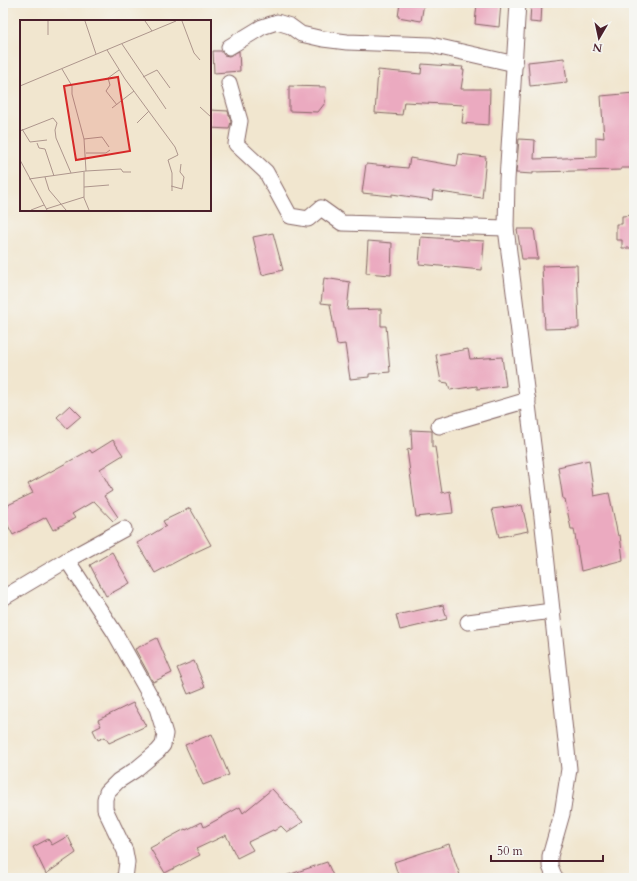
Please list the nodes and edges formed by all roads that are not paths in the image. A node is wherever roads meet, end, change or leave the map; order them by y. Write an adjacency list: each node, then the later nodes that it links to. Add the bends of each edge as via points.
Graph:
1 (518, 3): 3 (street)
2 (229, 47): 3 (street, via 262,27 277,22 290,26 302,34 323,39 431,45)
3 (514, 64): 5 (street)
4 (228, 83): 5 (street, via 240,121 236,144 266,172 290,216 308,219 321,208 342,223)
5 (506, 228): 6 (street)
6 (528, 400): 7 (street); 11 (street)
7 (439, 426)
8 (124, 529): 9 (street)
9 (67, 560): 10 (street); 13 (street, via 119,640 157,708 165,734 158,751 118,781 105,799 105,809 125,851)
10 (3, 598)
11 (552, 611): 12 (street); 14 (street, via 569,770 562,814 550,856 550,866)
12 (468, 622)
13 (125, 878)
14 (555, 878)

